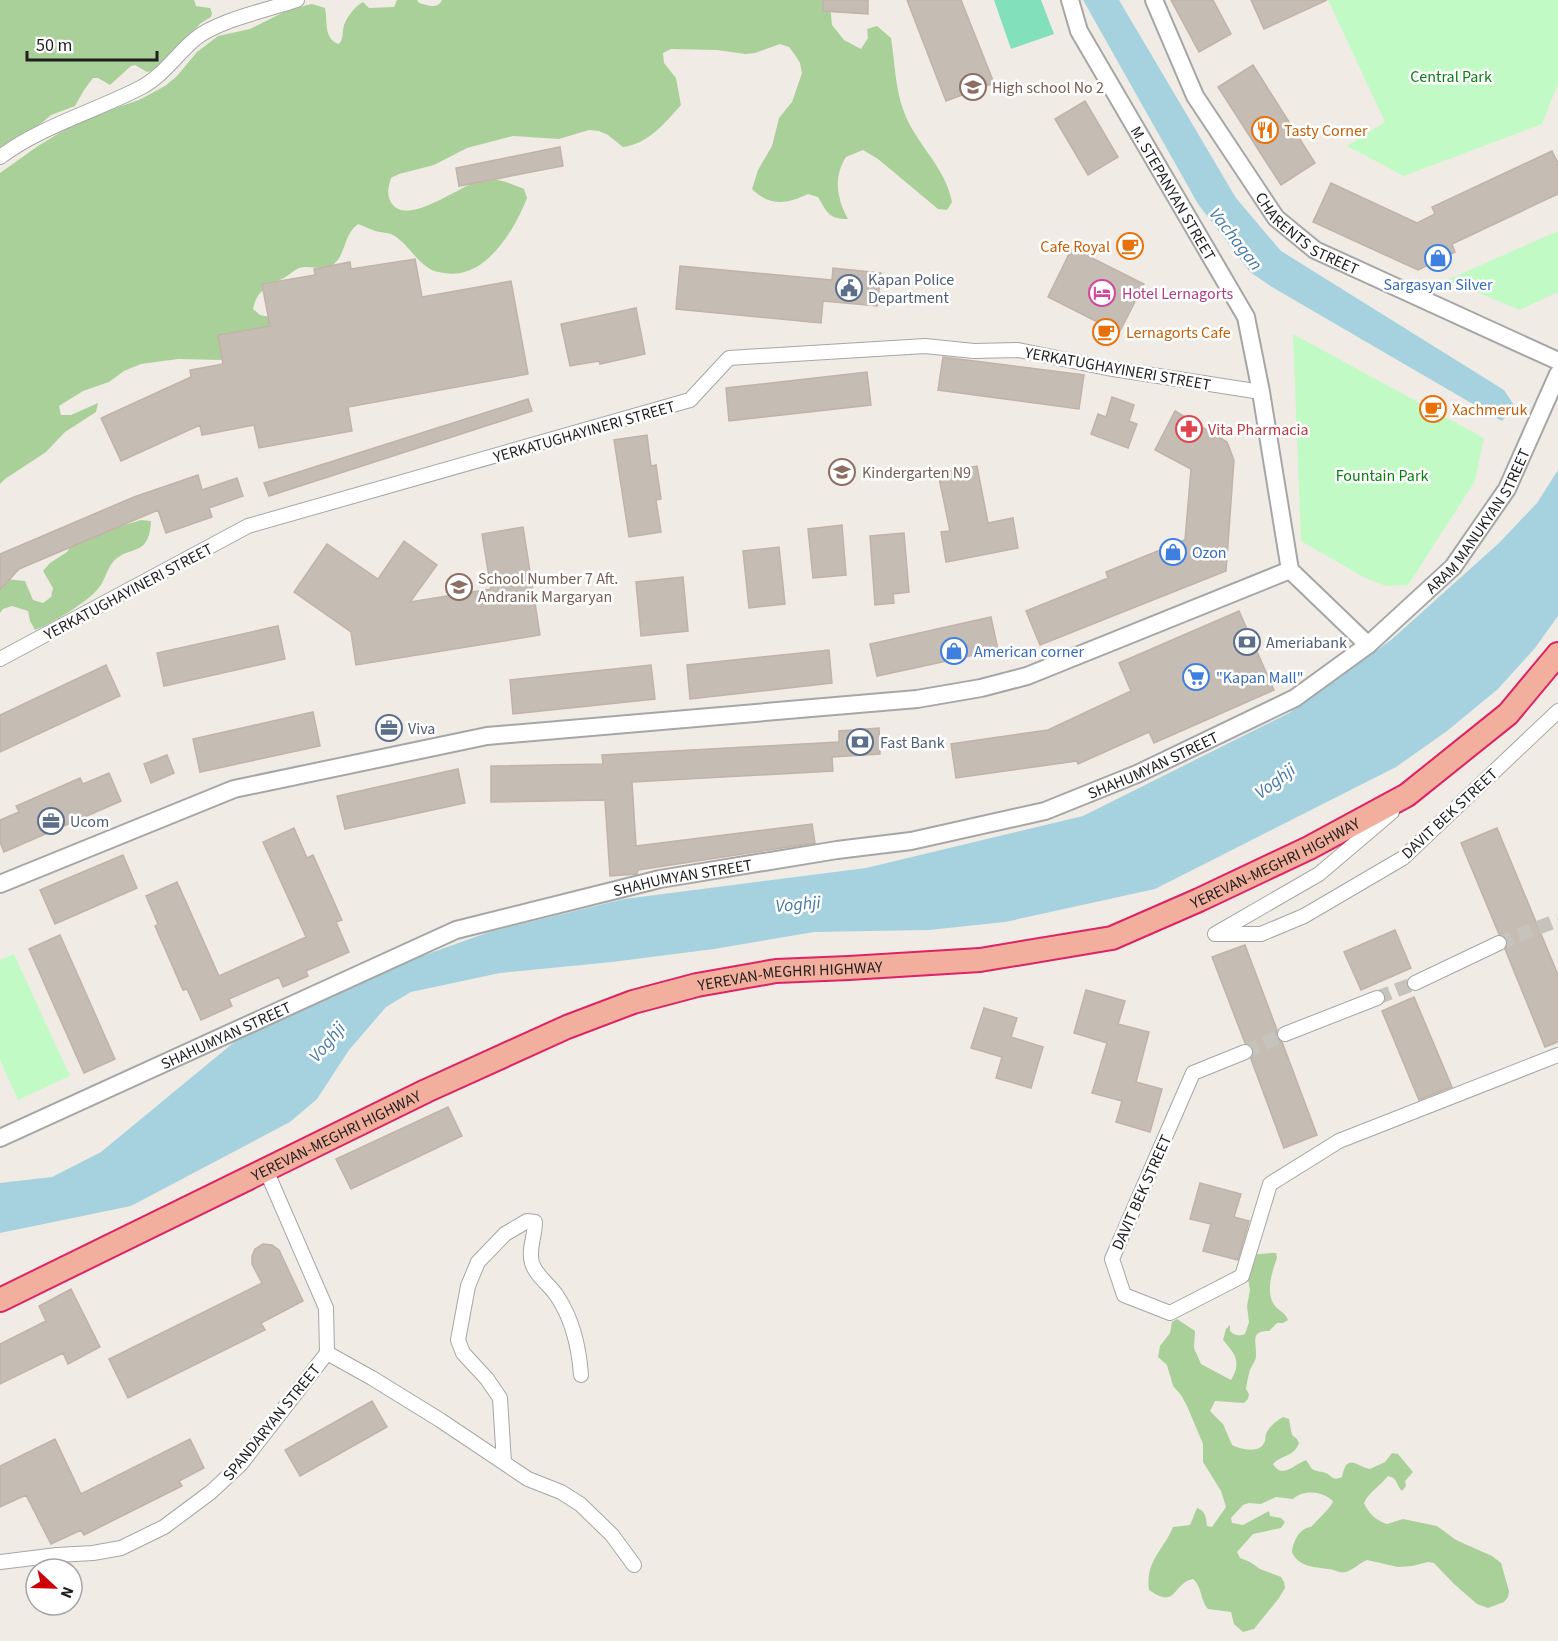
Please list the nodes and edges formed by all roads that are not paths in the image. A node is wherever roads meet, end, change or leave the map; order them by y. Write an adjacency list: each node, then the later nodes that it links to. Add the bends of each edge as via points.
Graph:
1 (297, 0): 4 (street, via 209,30 142,87 48,129)
2 (1070, 0): 7 (street, M. STEPANYAN STREET, via 1079,32 1245,317)
3 (1154, 0): 5 (street, CHARENTS STREET, via 1195,96 1276,218 1315,250)
4 (0, 157)
5 (1558, 361)
6 (1558, 374): 9 (street, ARAM MANUKYAN STREET, via 1508,489 1454,567)
7 (1261, 392): 8 (street, M. STEPANYAN STREET); 11 (street, YERKATUGHAYINERI STREET, via 1018,350 925,346 729,358 690,400 248,526)
8 (1290, 570): 9 (street); 14 (street, via 1027,676 981,688 917,699 487,736 234,789)
9 (1368, 645): 21 (street, SHAHUMYAN STREET, via 1295,699 1137,774 1045,811 912,841 660,879 456,930)
10 (1558, 654): 13 (highway, YEREVAN-MEGHRI HIGHWAY, via 1508,714)
11 (0, 659)
12 (1558, 711): 13 (street, DAVIT BEK STREET, via 1403,858 1304,916 1261,934 1215,934 1319,874)
13 (1407, 795): 22 (highway, YEREVAN-MEGHRI HIGHWAY, via 1309,848 1112,938 980,960 776,971 697,985 633,1002 567,1027 426,1091)
14 (0, 884)
15 (1499, 943): 16 (street)
16 (1415, 983)
17 (1377, 998): 18 (street)
18 (1285, 1034)
19 (1245, 1052): 20 (street, DAVIT BEK STREET, via 1193,1073 1112,1259 1124,1295 1170,1313 1242,1276 1270,1184 1339,1141)
20 (1558, 1055)
21 (0, 1138)
22 (266, 1170): 23 (highway, YEREVAN-MEGHRI HIGHWAY); 24 (street, SPANDARYAN STREET, via 327,1308)
23 (0, 1300)
24 (327, 1353): 26 (street); 27 (street, SPANDARYAN STREET, via 240,1465 212,1492 164,1527 121,1548)
25 (581, 1375): 26 (street, via 573,1327 557,1295 533,1266 530,1251 535,1222 527,1221 506,1234 478,1262 468,1286 458,1340 463,1353 500,1398)
26 (504, 1463): 28 (street, via 580,1504 612,1535)
27 (0, 1562)
28 (634, 1565)

